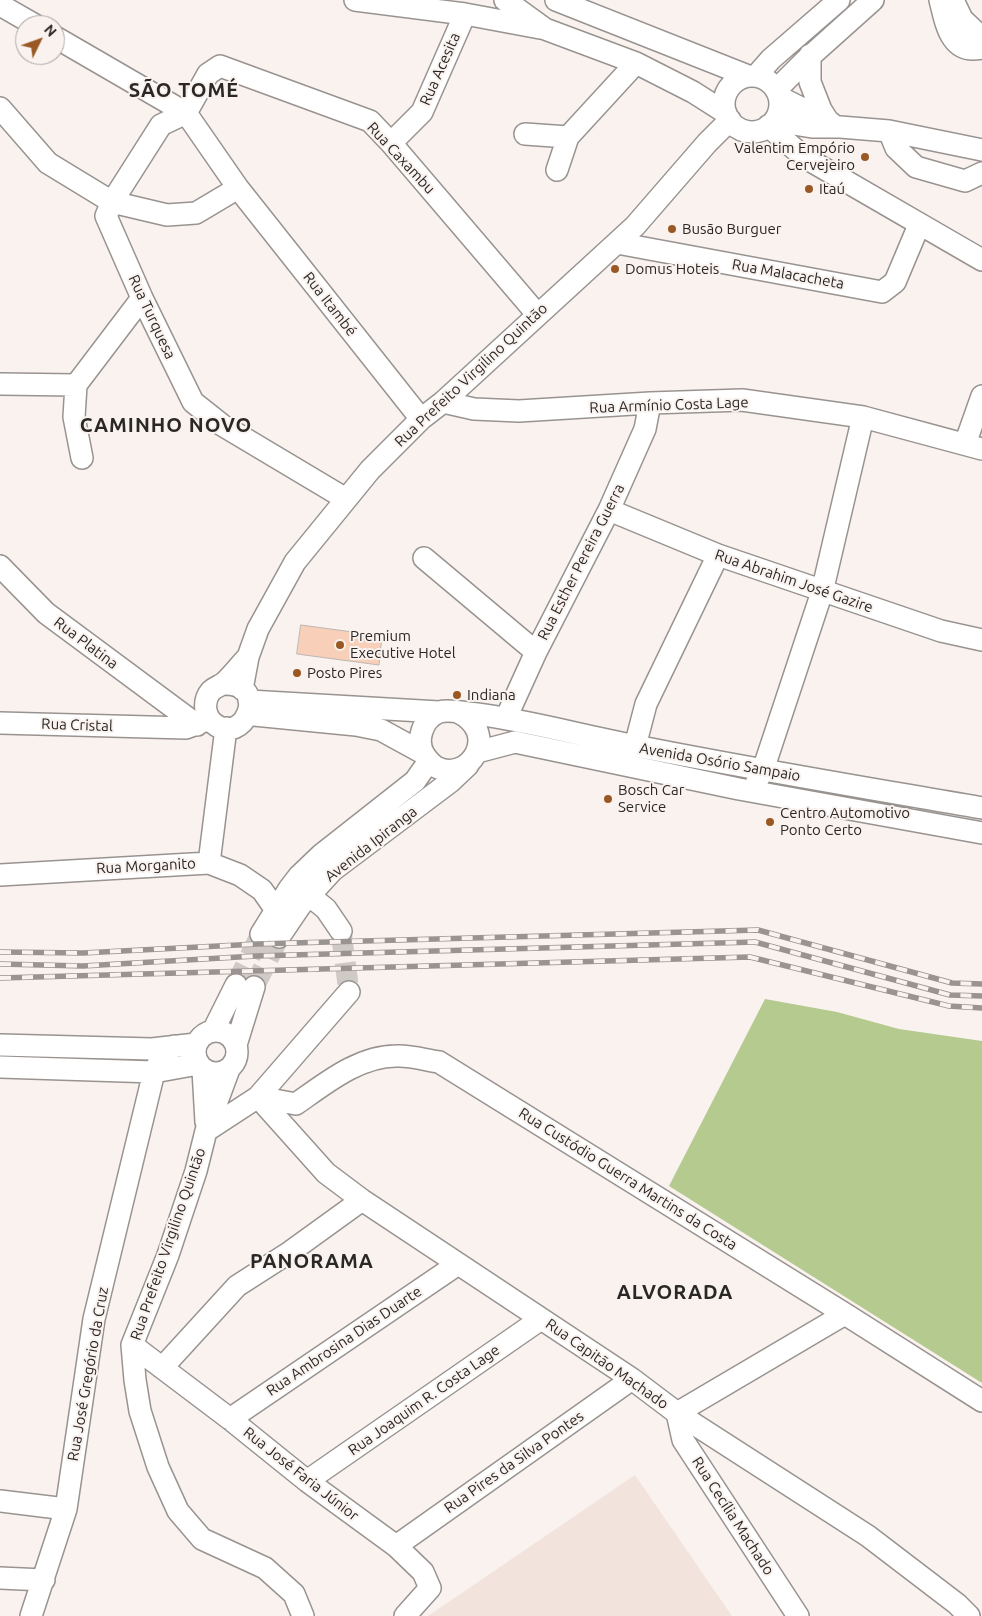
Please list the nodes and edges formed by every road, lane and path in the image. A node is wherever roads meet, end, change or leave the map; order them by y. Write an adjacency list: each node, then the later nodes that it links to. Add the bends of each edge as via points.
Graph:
1 (355, 0): 9 (street)
2 (505, 0): 11 (street)
3 (556, 0): 17 (street)
4 (839, 0): 17 (street)
5 (873, 0): 15 (street)
6 (939, 0): 14 (street, via 948,31 960,46 974,50)
7 (953, 0): 12 (street, via 962,19)
8 (0, 4): 10 (street)
9 (464, 7): 11 (street); 27 (street, Rua Acesita, via 422,112)
10 (18, 15)
11 (544, 29): 16 (street)
12 (982, 38)
13 (65, 43): 20 (street)
14 (982, 48)
15 (810, 55): 18 (street); 23 (street, via 810,82)
16 (636, 63): 21 (street, via 692,92); 26 (street)
17 (752, 76): 18 (street, via 771,83); 21 (street, via 738,79 726,94 724,104)
18 (778, 93): 22 (street, via 780,106); 23 (street)
19 (0, 108): 33 (street, via 48,164)
20 (186, 113): 27 (street, Rua Caxambu, via 208,74 220,66 370,120); 32 (street, Rua Itambé); 33 (street, via 161,125)
21 (728, 117): 22 (street, via 736,126 752,131); 35 (street, Rua Prefeito Virgilino Quintão, via 708,144)
22 (771, 124): 23 (street); 29 (street)
23 (827, 125): 24 (street); 29 (street, via 806,132 801,145)
24 (889, 131): 28 (street); 31 (street, via 896,148 916,167 965,181)
25 (524, 134): 26 (street)
26 (568, 138): 30 (street)
27 (391, 143): 38 (street, Rua Caxambu)
28 (982, 150)
29 (804, 157): 34 (street)
30 (557, 170)
31 (982, 173)
32 (238, 188): 33 (street, via 196,214 167,215); 45 (street, Rua Itambé)
33 (112, 202): 37 (street, Rua Turquesa, via 106,216)
34 (919, 225): 35 (street, Rua Malacacheta, via 895,282 882,292); 36 (street)
35 (617, 243): 38 (street, Rua Prefeito Virgilino Quintão)
36 (982, 260)
37 (142, 298): 40 (street); 48 (street, Rua Turquesa, via 193,402 222,425)
38 (537, 314): 42 (street, Rua Prefeito Virgilino Quintão)
39 (0, 384): 40 (street)
40 (76, 385): 47 (street, via 74,417)
41 (982, 396): 46 (street)
42 (442, 402): 43 (street, Rua Armínio Costa Lage, via 474,409 519,411); 45 (street, Rua Prefeito Virgilino Quintão)
43 (650, 403): 44 (street, Rua Armínio Costa Lage, via 742,400); 49 (street, Rua Esther Pereira Guerra, via 645,430)
44 (863, 417): 46 (street, Rua Armínio Costa Lage); 53 (street)
45 (421, 419): 48 (street, Rua Prefeito Virgilino Quintão)
46 (974, 447)
47 (82, 458)
48 (346, 498): 56 (street, Rua Prefeito Virgilino Quintão, via 295,562 258,630)
49 (609, 510): 50 (street, Rua Abrahim José Gazire); 55 (street, Rua Esther Pereira Guerra)
50 (718, 555): 53 (street, Rua Abrahim José Gazire); 63 (street, via 646,704)
51 (424, 558): 55 (street)
52 (0, 566): 58 (street, Rua Platina, via 46,613)
53 (822, 592): 54 (street, Rua Abrahim José Gazire, via 941,632); 66 (street)
54 (982, 640)
55 (536, 652): 59 (street, Rua Esther Pereira Guerra)
56 (234, 697): 57 (street, Avenida Osório Sampaio); 58 (street); 61 (street, via 206,707); 61 (street, via 240,725); 65 (street, via 381,730)
57 (449, 712): 59 (street, Avenida Osório Sampaio); 64 (street, via 467,716 474,724 479,742); 65 (street, via 431,717 424,725 420,744)
58 (179, 713): 61 (street, Rua Platina); 62 (street, Rua Cristal)
59 (506, 718): 63 (street, Avenida Osório Sampaio)
60 (0, 723): 62 (street, Rua Cristal)
61 (211, 723): 62 (street, Rua Cristal, via 186,728); 70 (street)
62 (154, 726)
63 (635, 746): 66 (street, Avenida Osório Sampaio)
64 (474, 756): 65 (street, via 455,770 436,767); 67 (street, Avenida Osório Sampaio, via 515,742); 72 (street, Avenida Ipiranga, via 450,782 333,870)
65 (426, 757): 73 (street, Avenida Ipiranga, via 415,781 321,855 289,889)
66 (763, 770): 67 (street, via 756,783); 68 (street, Avenida Osório Sampaio)
67 (739, 789): 69 (street, Avenida Osório Sampaio)
68 (982, 808)
69 (982, 833)
70 (209, 863): 71 (street, Rua Morganito); 73 (street, Rua Morganito, via 240,875 262,890)
71 (0, 875)
72 (310, 896): 73 (street, Avenida Ipiranga, via 270,935); 74 (street, via 326,909)
73 (276, 910)
74 (341, 931)
75 (349, 992): 83 (street, Rua Prefeito Virgilino Quintão)
76 (0, 1045): 78 (street)
77 (236, 1045): 79 (street, via 220,1031); 79 (street, via 245,986); 81 (street, via 237,1058)
78 (174, 1046): 79 (street); 82 (street, via 162,1057)
79 (203, 1052): 81 (street, via 216,1074); 82 (street); 84 (street, Rua Prefeito Virgilino Quintão)
80 (0, 1067): 82 (street)
81 (229, 1069): 84 (street, Rua Prefeito Virgilino Quintão)
82 (154, 1072): 97 (street, Rua José Gregório da Cruz, via 94,1319)
83 (258, 1097): 84 (street, Rua Prefeito Virgilino Quintão); 85 (street, Rua Capitão Machado, via 326,1172); 87 (street, Rua Custódio Guerra Martins da Costa, via 296,1104 330,1080 371,1058 397,1056 439,1062)
84 (206, 1131): 89 (street, Rua Prefeito Virgilino Quintão, via 168,1255)
85 (362, 1200): 86 (street, Rua Capitão Machado); 90 (street, via 237,1286)
86 (458, 1264): 88 (street, Rua Capitão Machado); 94 (street, Rua Ambrosina Dias Duarte)
87 (845, 1314): 92 (street, Rua Custódio Guerra Martins da Costa); 93 (street)
88 (541, 1319): 91 (street, Rua Capitão Machado); 95 (street, Rua Joaquim R. Costa Lage)
89 (132, 1345): 90 (street, Rua José Faria Júnior); 102 (street, Rua Prefeito Virgilino Quintão, via 140,1411 158,1467 178,1511 202,1539 265,1568 294,1594)
90 (162, 1368): 94 (street, Rua José Faria Júnior)
91 (632, 1379): 93 (street, Rua Capitão Machado); 98 (street, Rua Pires da Silva Pontes)
92 (982, 1401)
93 (677, 1412): 104 (street, Rua Cecília Machado, via 683,1440); 105 (street, Rua Capitão Machado, via 868,1536)
94 (230, 1419): 95 (street, Rua José Faria Júnior)
95 (307, 1481): 98 (street, Rua José Faria Júnior)
96 (0, 1501): 97 (street)
97 (66, 1509): 100 (street, Rua José Gregório da Cruz)
98 (396, 1546): 103 (street, Rua José Faria Júnior, via 423,1572 430,1588)
99 (0, 1578): 100 (street)
100 (44, 1580): 101 (street, Rua José Gregório da Cruz)
101 (31, 1616)
102 (303, 1616)
103 (405, 1616)
104 (798, 1616)
105 (969, 1616)

